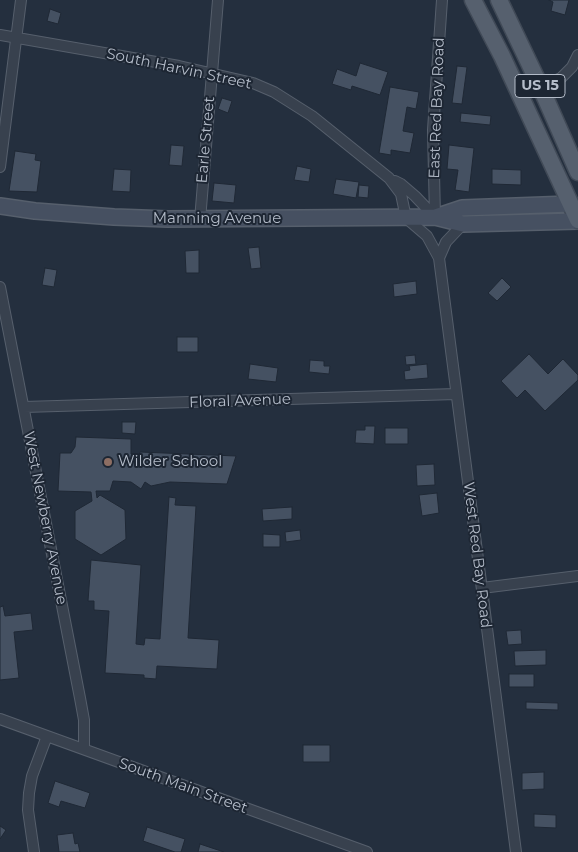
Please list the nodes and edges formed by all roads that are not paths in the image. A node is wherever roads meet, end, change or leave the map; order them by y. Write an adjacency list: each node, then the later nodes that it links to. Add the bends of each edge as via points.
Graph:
1 (21, 0): 7 (street)
2 (218, 0): 9 (street, Earle Street)
3 (442, 0): 17 (street, East Red Bay Road, via 432,130)
4 (473, 0): 11 (main road, US 15)
5 (499, 0): 10 (main road, US 15)
6 (0, 35): 7 (street, South Harvin Street)
7 (16, 38): 9 (street, South Harvin Street); 12 (street)
8 (578, 54): 10 (street, via 567,73)
9 (211, 73): 14 (street, South Harvin Street, via 253,83 297,105); 19 (street, Earle Street)
10 (541, 88): 11 (street); 13 (main road, US 15)
11 (521, 95): 15 (main road, US 15)
12 (0, 167)
13 (578, 172)
14 (389, 178): 17 (street, South Harvin Street, via 401,184); 18 (street, South Harvin Street, via 401,194)
15 (574, 204): 17 (main road, Manning Avenue, via 462,208); 20 (main road, US 15)
16 (0, 206): 19 (main road, Manning Avenue, via 114,217)
17 (435, 217): 18 (main road, Manning Avenue); 21 (main road, Manning Avenue)
18 (406, 218): 19 (main road, Manning Avenue); 22 (street, West Red Bay Road, via 427,236)
19 (200, 220)
20 (578, 221): 21 (main road, Manning Avenue)
21 (463, 224): 22 (street, via 446,242)
22 (439, 258): 24 (street, West Red Bay Road)
23 (0, 286): 25 (street, West Newberry Avenue)
24 (456, 394): 25 (street, Floral Avenue); 27 (street, West Red Bay Road)
25 (24, 407): 30 (street, West Newberry Avenue, via 84,720)
26 (578, 576): 27 (street)
27 (482, 588): 33 (street, West Red Bay Road)
28 (0, 719): 29 (street, South Main Street)
29 (47, 736): 30 (street, South Main Street); 31 (street, via 29,793)
30 (84, 749): 32 (street, South Main Street)
31 (34, 852)
32 (367, 852)
33 (516, 852)

